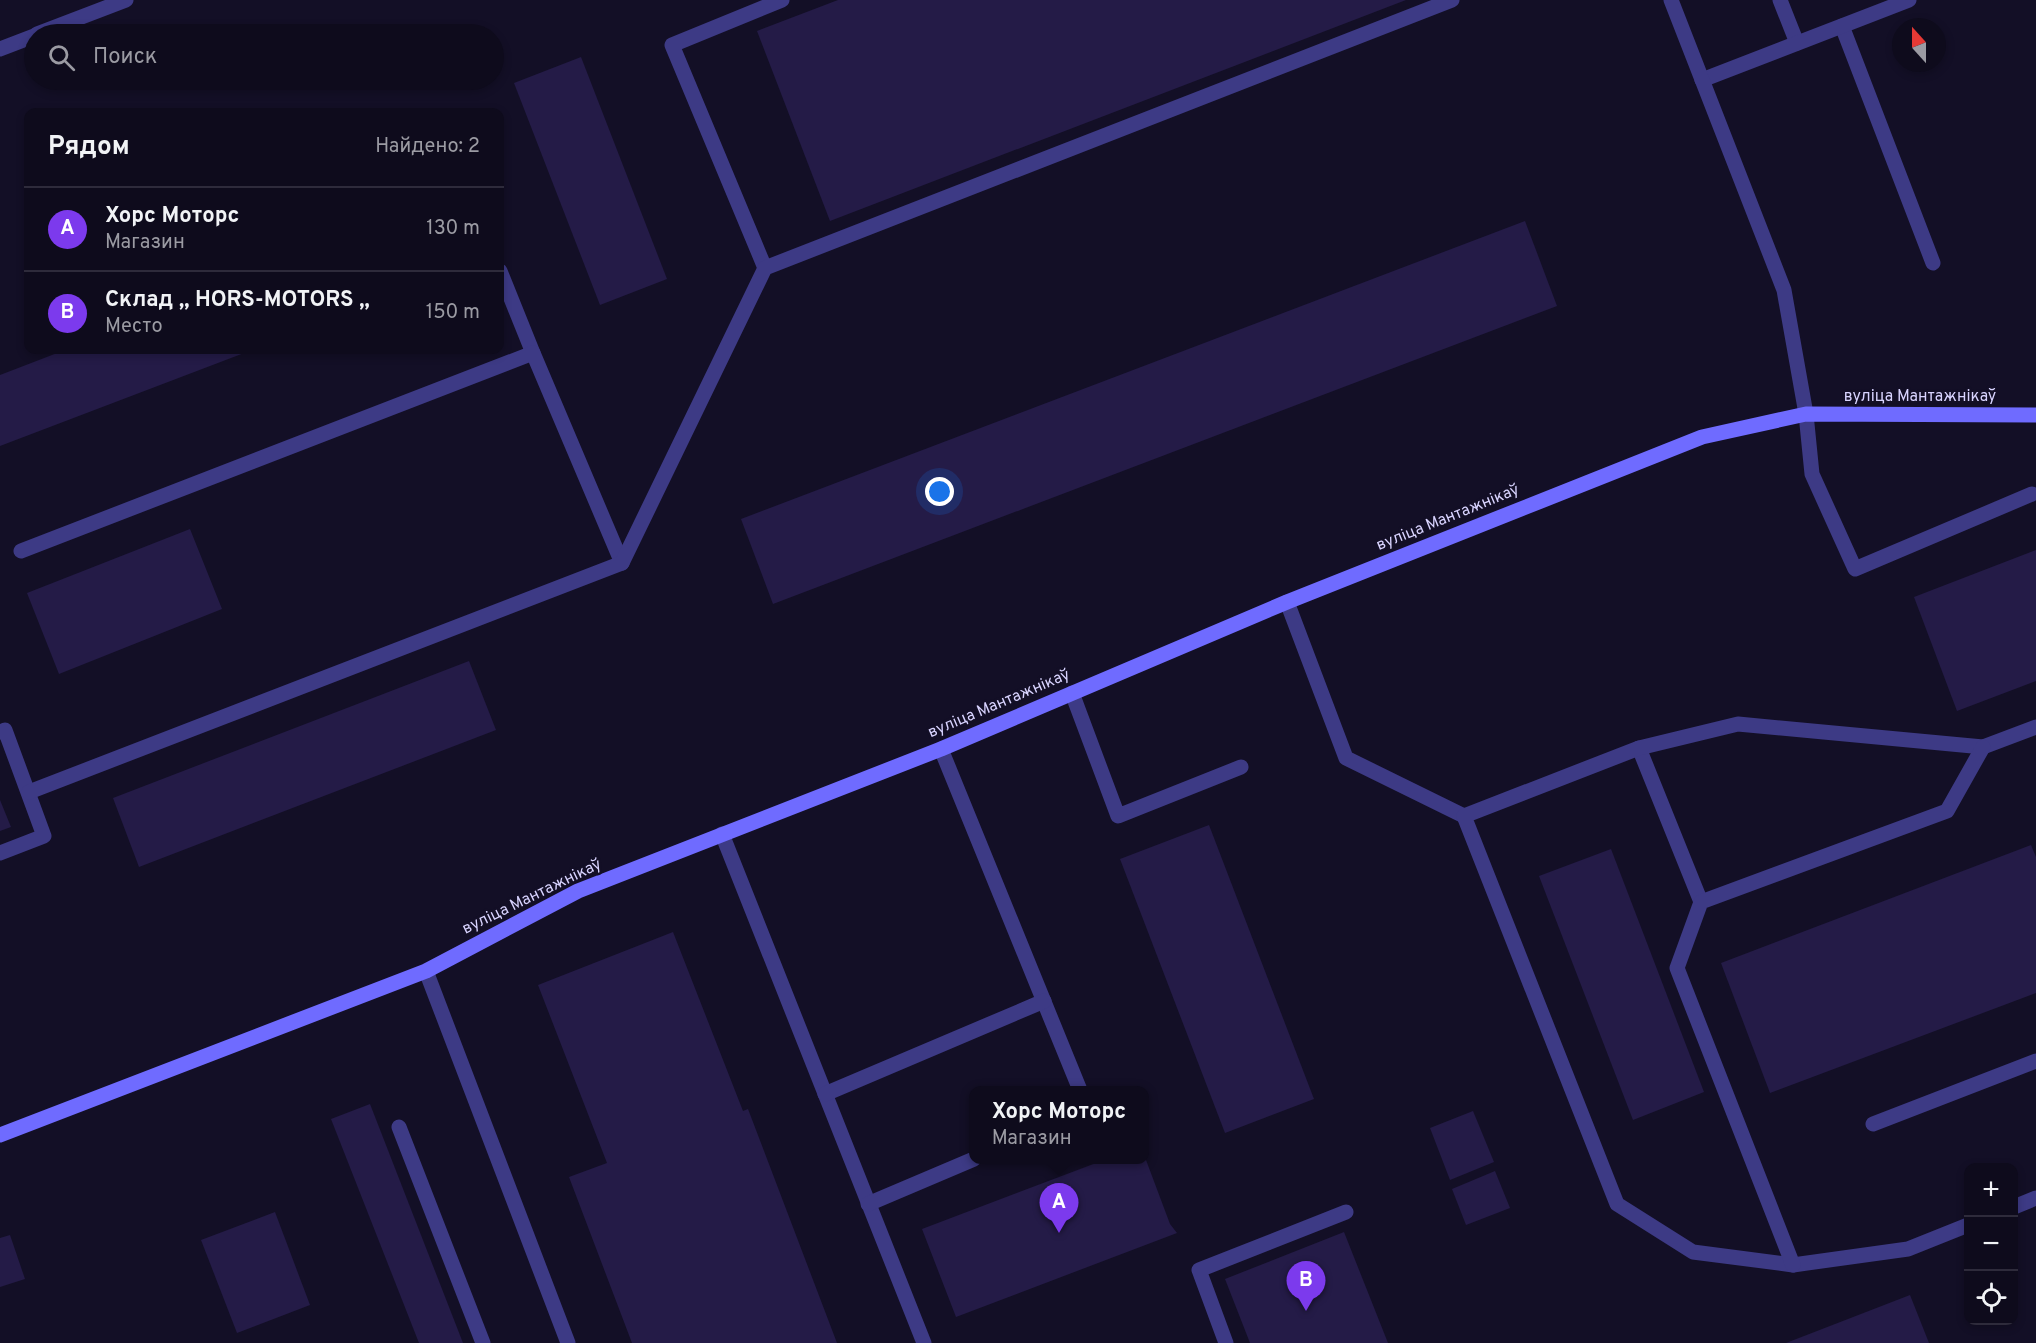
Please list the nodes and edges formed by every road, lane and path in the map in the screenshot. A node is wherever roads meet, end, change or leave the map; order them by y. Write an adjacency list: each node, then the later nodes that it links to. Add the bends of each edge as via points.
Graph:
1 (126, 0): 7 (street)
2 (782, 0): 14 (street, via 672,45)
3 (1452, 0): 14 (street)
4 (1671, 0): 12 (street)
5 (1780, 0): 10 (street)
6 (1909, 0): 8 (street)
7 (64, 24)
8 (1842, 26): 10 (street); 13 (street)
9 (24, 40): 11 (street)
10 (1797, 44): 12 (street)
11 (0, 49)
12 (1702, 81): 17 (street, via 1784,290)
13 (1933, 263)
14 (765, 268): 21 (street)
15 (504, 280): 16 (street)
16 (533, 353): 20 (street); 21 (street)
17 (1806, 414): 18 (street, вуліца Мантажнікаў); 19 (street, via 1812,474 1855,569); 22 (street, вуліца Мантажнікаў, via 1702,437)
18 (2036, 415)
19 (2032, 494)
20 (21, 551)
21 (622, 563): 30 (street)
22 (1287, 602): 23 (street, вуліца Мантажнікаў); 31 (street, via 1346,758)
23 (1072, 693): 27 (street, вуліца Мантажнікаў); 29 (street, via 1118,816)
24 (2036, 727): 26 (street)
25 (0, 732): 30 (street, via 5,730)
26 (1983, 747): 28 (street, via 1738,724); 34 (street, via 1947,811)
27 (941, 748): 32 (street, вуліца Мантажнікаў); 36 (street)
28 (1639, 748): 31 (street); 34 (street)
29 (1241, 767)
30 (29, 792): 33 (street, via 44,836)
31 (1464, 816): 49 (street, via 1617,1204 1693,1252)
32 (722, 834): 35 (street, вуліца Мантажнікаў, via 578,891); 39 (street)
33 (0, 853)
34 (1701, 902): 49 (street, via 1677,968)
35 (426, 970): 42 (street, вуліца Мантажнікаў); 51 (street)
36 (1044, 1001): 38 (street); 39 (street)
37 (2036, 1061): 40 (street)
38 (1078, 1086)
39 (825, 1094): 45 (street)
40 (1873, 1124)
41 (399, 1127): 50 (street)
42 (0, 1135)
43 (969, 1161): 45 (street)
44 (2036, 1197): 46 (street)
45 (868, 1204): 52 (street)
46 (2018, 1205)
47 (1346, 1212): 53 (street, via 1199,1270)
48 (1964, 1227): 49 (street, via 1908,1249)
49 (1793, 1265)
50 (483, 1343)
51 (568, 1343)
52 (924, 1343)
53 (1226, 1343)

